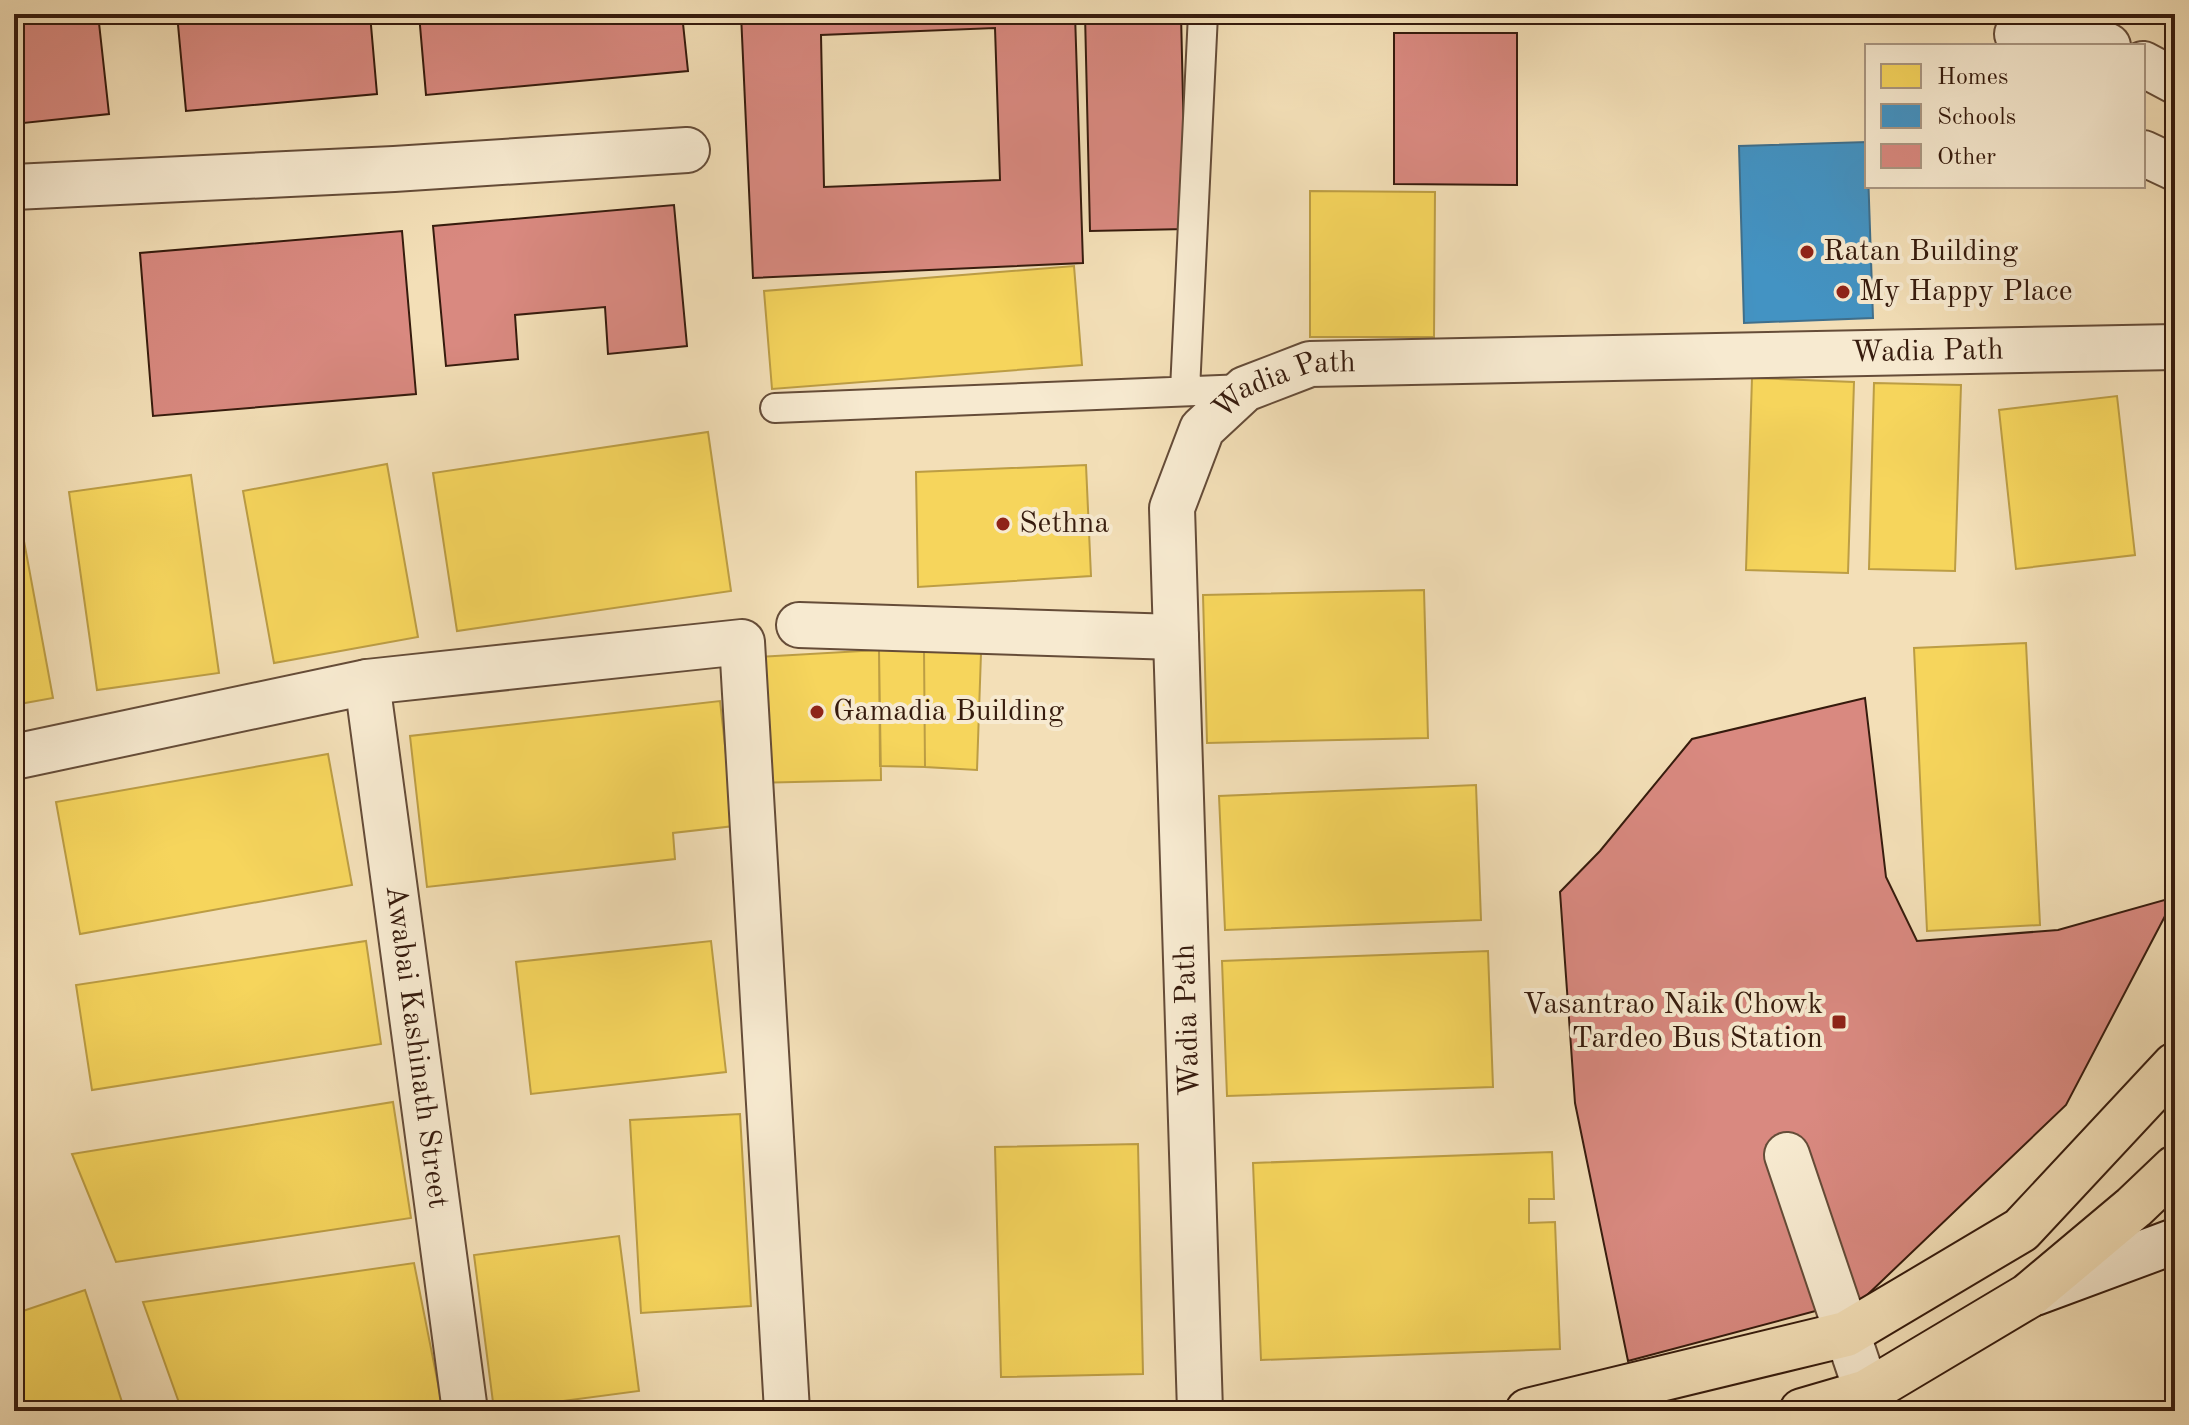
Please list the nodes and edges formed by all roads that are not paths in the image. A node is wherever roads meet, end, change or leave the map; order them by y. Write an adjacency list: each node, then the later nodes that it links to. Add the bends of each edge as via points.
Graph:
1 (1203, 14): 12 (lane)
2 (2009, 31): 3 (street, via 2087,35)
3 (2104, 44)
4 (2145, 65): 5 (street)
5 (2175, 81)
6 (687, 150): 9 (street)
7 (2145, 154): 8 (street)
8 (2175, 168)
9 (14, 187)
10 (2175, 347): 11 (street, Wadia Path, via 1310,364)
11 (1245, 389): 12 (lane); 15 (street, Wadia Path, via 1202,429 1172,508)
12 (1185, 390): 13 (lane)
13 (775, 408)
14 (799, 625): 15 (street)
15 (1176, 637): 27 (street, Wadia Path)
16 (367, 682): 17 (street); 25 (street, Awabai Kashinath Street); 26 (street, via 742,642)
17 (14, 757)
18 (2175, 1065): 23 (main road, via 2021,1230)
19 (1787, 1155): 23 (street)
20 (2175, 1168): 22 (main road)
21 (2175, 1241): 22 (street)
22 (2028, 1296): 24 (main road)
23 (1846, 1334): 24 (street); 28 (main road)
24 (1867, 1392): 29 (main road)
25 (465, 1411)
26 (787, 1411)
27 (1200, 1411)
28 (1528, 1411)
29 (1802, 1411)

